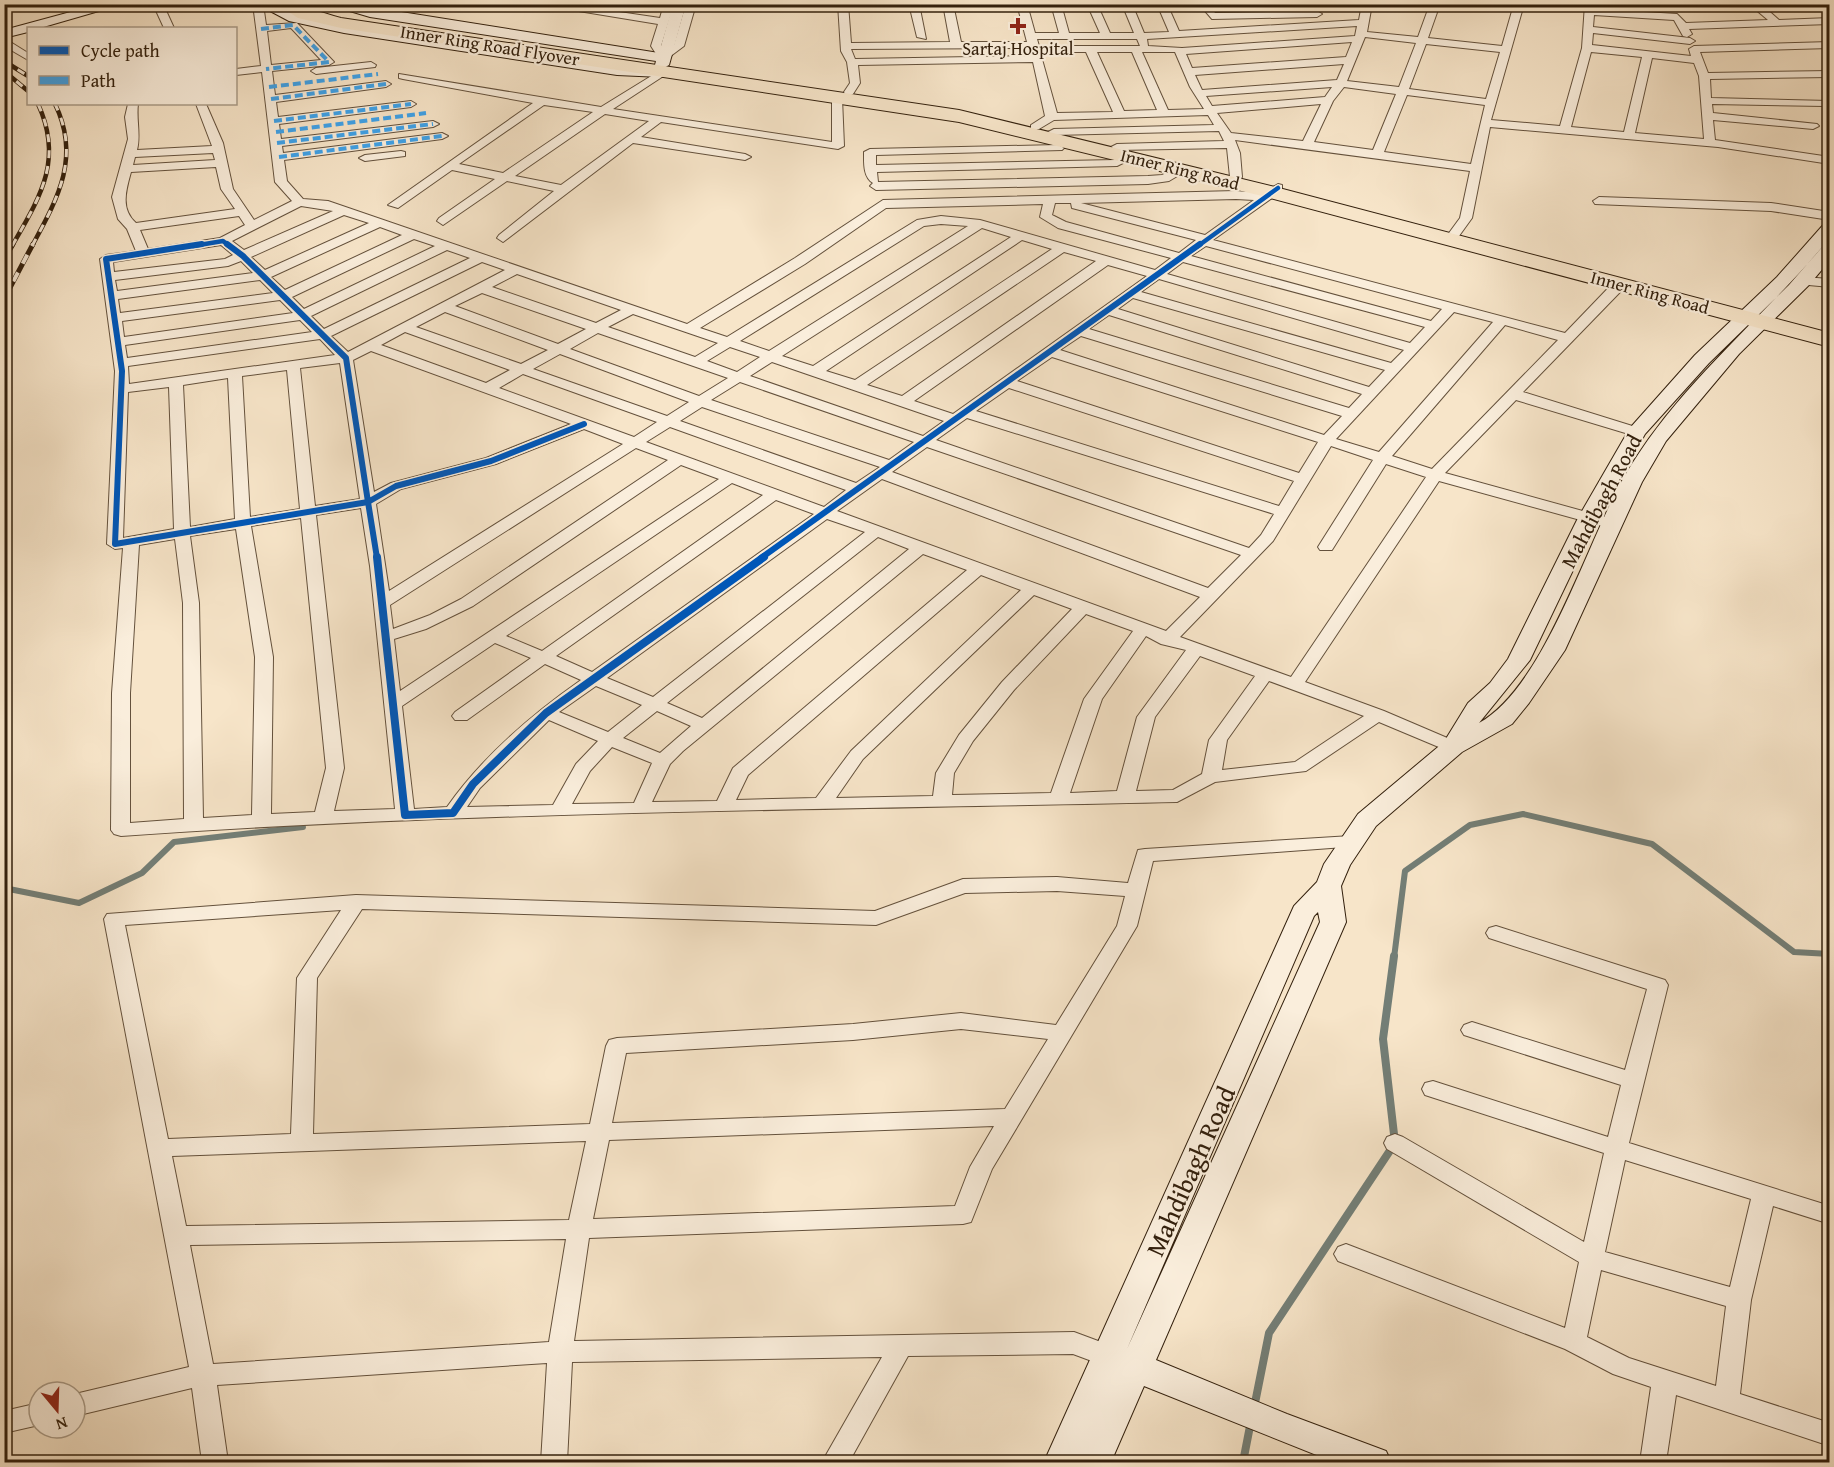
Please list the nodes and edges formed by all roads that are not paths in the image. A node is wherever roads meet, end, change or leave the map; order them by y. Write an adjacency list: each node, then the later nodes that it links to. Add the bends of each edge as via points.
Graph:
1 (117, 4): 32 (street)
2 (158, 4): 33 (street)
3 (258, 4): 35 (street)
4 (263, 4): 59 (street, via 294,18 344,29 617,71)
5 (285, 4): 59 (highway, Inner Ring Road Flyover, via 304,14 341,22)
6 (307, 4): 59 (highway, Inner Ring Road Flyover, via 366,20)
7 (332, 4): 59 (street)
8 (541, 4): 24 (street)
9 (669, 4): 29 (street)
10 (680, 4): 59 (street)
11 (691, 4): 59 (street, via 679,46)
12 (843, 4): 47 (street)
13 (914, 4): 42 (street)
14 (948, 4): 45 (street)
15 (1022, 4): 48 (street)
16 (1056, 4): 40 (street)
17 (1092, 4): 39 (street)
18 (1127, 4): 41 (street)
19 (1162, 4): 38 (street)
20 (1435, 4): 43 (street)
21 (1519, 4): 52 (street)
22 (1205, 5): 30 (street, via 1208,14 1218,17)
23 (1686, 5): 27 (street); 31 (street, via 1757,6)
24 (601, 8): 29 (street)
25 (1590, 8): 26 (street); 36 (street)
26 (1635, 10): 27 (street)
27 (1680, 21): 31 (street); 53 (street)
28 (1830, 21): 31 (street)
29 (664, 22): 59 (street)
30 (1363, 22): 38 (street); 43 (street); 54 (street); 57 (street)
31 (1777, 23)
32 (30, 27)
33 (169, 27)
34 (27, 28): 37 (street)
35 (261, 29): 66 (street); 66 (street, via 293,26 329,63)
36 (1591, 30): 50 (street); 53 (street)
37 (4, 34)
38 (1175, 34): 41 (street)
39 (1106, 35): 40 (street); 41 (street)
40 (1065, 36): 48 (street)
41 (1141, 36): 49 (street)
42 (922, 37)
43 (1420, 40): 52 (street); 69 (street)
44 (4, 42): 56 (street)
45 (956, 45): 47 (street); 48 (street)
46 (1830, 45): 53 (street)
47 (846, 46): 58 (street)
48 (1034, 47): 51 (street); 58 (street); 93 (street)
49 (1141, 48): 51 (street); 54 (street); 85 (street)
50 (1587, 48): 55 (street); 91 (street)
51 (1090, 49): 86 (street)
52 (1505, 49): 77 (street)
53 (1694, 50): 55 (street); 65 (street)
54 (1179, 51): 62 (street)
55 (1648, 55): 96 (street)
56 (27, 56)
57 (1351, 60): 62 (street); 67 (street)
58 (852, 62): 71 (street, via 855,83)
59 (653, 65): 71 (highway, Inner Ring Road); 82 (street)
60 (375, 69): 66 (street)
61 (237, 72): 66 (street)
62 (1188, 72): 70 (street)
63 (1830, 74): 65 (street)
64 (403, 76): 75 (street)
65 (1704, 76): 76 (street)
66 (267, 77): 78 (street)
67 (1341, 83): 69 (street); 70 (street); 74 (street)
68 (386, 84): 78 (street)
69 (1403, 91): 77 (street); 105 (street)
70 (1199, 93): 83 (street)
71 (843, 95): 88 (street, via 838,146); 93 (highway, Inner Ring Road)
72 (369, 97): 78 (street)
73 (1827, 99): 76 (street); 98 (street)
74 (1328, 100): 83 (street); 100 (street)
75 (542, 101): 82 (street); 111 (street)
76 (1706, 101): 87 (street)
77 (1491, 102): 89 (street)
78 (271, 104): 92 (street)
79 (411, 104): 92 (street)
80 (133, 105): 103 (street, via 134,139)
81 (201, 105): 101 (street)
82 (602, 109): 88 (street); 116 (street)
83 (1211, 111): 85 (street); 95 (street)
84 (426, 113): 92 (street)
85 (1164, 114): 86 (street)
86 (1121, 116): 93 (street)
87 (1708, 116): 98 (street); 99 (street)
88 (660, 118): 97 (street)
89 (1485, 123): 91 (street); 112 (street)
90 (433, 124): 92 (street)
91 (1565, 130): 96 (street)
92 (275, 132): 107 (street)
93 (1051, 133): 95 (street); 102 (highway, Inner Ring Road); 110 (street); 115 (street, via 870,152)
94 (442, 136): 107 (street)
95 (1227, 136): 100 (street); 102 (street); 117 (street, via 1238,166)
96 (1629, 136): 99 (street)
97 (631, 139): 106 (street); 120 (street)
98 (1805, 141): 99 (street); 108 (street)
99 (1710, 144)
100 (1307, 145): 105 (street)
101 (218, 149): 103 (street); 109 (street)
102 (1123, 152): 110 (street, via 1117,163); 114 (highway, Inner Ring Road); 117 (highway, Inner Ring Road)
103 (130, 154): 113 (street)
104 (401, 154): 107 (street)
105 (1377, 154): 112 (street)
106 (745, 157)
107 (279, 162): 125 (street, via 281,182)
108 (1830, 162)
109 (221, 163): 113 (street); 129 (street, via 227,189)
110 (1062, 165): 115 (street); 118 (street)
111 (450, 166): 116 (street); 127 (street)
112 (1476, 168): 137 (street, via 1466,218)
113 (125, 169): 135 (street, via 118,197 124,219)
114 (1183, 169): 118 (street, via 1165,178); 121 (highway, Inner Ring Road)
115 (870, 170): 119 (street)
116 (502, 177): 120 (street); 131 (street)
117 (1236, 177): 121 (highway, Inner Ring Road)
118 (1065, 181): 119 (street); 123 (street)
119 (876, 186): 126 (street, via 873,190)
120 (563, 189): 140 (street)
121 (1272, 192): 123 (street); 137 (highway, Inner Ring Road); 141 (street); 157 (highway, Inner Ring Road)
122 (1050, 201): 123 (street); 126 (street); 148 (street, via 1046,217 1050,221)
123 (1066, 201): 141 (street)
124 (1599, 201): 130 (street, via 1770,207)
125 (299, 202): 128 (street); 134 (street)
126 (883, 204): 174 (street, via 800,261)
127 (394, 205)
128 (344, 211): 132 (street); 147 (street)
129 (242, 212): 134 (street); 135 (street)
130 (1830, 216)
131 (443, 221)
132 (380, 223): 138 (street); 153 (street)
133 (980, 224): 139 (street); 180 (street, via 941,220 921,223); 186 (street)
134 (252, 226): 142 (street)
135 (133, 227): 146 (street)
136 (1830, 227): 167 (street, Mahdibagh Road)
137 (1455, 233): 167 (highway, Inner Ring Road)
138 (412, 235): 143 (street); 161 (street)
139 (1020, 236): 144 (street); 192 (street)
140 (503, 238)
141 (1204, 240): 148 (street); 163 (street)
142 (223, 241): 146 (street); 147 (street)
143 (445, 246): 149 (street); 166 (street)
144 (1061, 248): 150 (street); 197 (street)
145 (1830, 249): 155 (street, Mahdibagh Road)
146 (143, 253): 154 (street, via 106,259)
147 (243, 256): 153 (street); 154 (street, via 222,263)
148 (1180, 257): 152 (street); 170 (street)
149 (481, 258): 151 (street); 176 (street)
150 (1105, 261): 152 (street); 203 (street)
151 (515, 270): 158 (street); 164 (street)
152 (1154, 275): 159 (street); 183 (street)
153 (262, 276): 160 (street); 161 (street)
154 (109, 277): 160 (street)
155 (1803, 281): 156 (street); 167 (street, Mahdibagh Road)
156 (1830, 283)
157 (1620, 284): 167 (highway, Inner Ring Road); 177 (street)
158 (481, 288): 162 (street); 173 (street)
159 (1129, 293): 165 (street); 190 (street)
160 (112, 296): 168 (street)
161 (283, 296): 166 (street); 168 (street)
162 (445, 307): 172 (street); 182 (street)
163 (1451, 307): 169 (street); 170 (street)
164 (630, 310): 173 (street); 174 (street)
165 (1106, 310): 175 (street); 200 (street)
166 (303, 315): 176 (street); 179 (street)
167 (1759, 316): 171 (highway, Inner Ring Road); 178 (highway, Inner Ring Road); 208 (street, Mahdibagh Road, via 1702,359); 226 (street, Mahdibagh Road, via 1657,439)
168 (115, 318): 179 (street)
169 (1502, 320): 177 (street); 212 (street)
170 (1432, 325): 183 (street)
171 (1830, 327)
172 (406, 328): 181 (street); 191 (street)
173 (595, 329): 182 (street); 188 (street)
174 (688, 329): 180 (street)
175 (1077, 330): 184 (street); 204 (street)
176 (322, 335): 185 (street); 187 (street)
177 (1568, 338): 201 (street)
178 (1830, 339)
179 (118, 342): 187 (street)
180 (728, 343): 186 (street); 188 (street)
181 (371, 346): 185 (street); 198 (street)
182 (560, 348): 191 (street); 202 (street)
183 (1413, 348): 190 (street)
184 (1048, 351): 196 (street); 210 (street)
185 (345, 358): 189 (street); 220 (street)
186 (771, 358): 192 (street); 194 (street)
187 (121, 363): 199 (street)
188 (695, 363): 194 (street)
189 (293, 365): 193 (street); 221 (street)
190 (1394, 368): 200 (street)
191 (521, 370): 198 (street); 206 (street)
192 (814, 372): 197 (street)
193 (235, 373): 195 (street); 225 (street)
194 (739, 378): 202 (street); 209 (street)
195 (176, 381): 199 (street); 228 (street)
196 (1005, 382): 205 (street); 217 (street)
197 (856, 386): 203 (street)
198 (488, 388): 207 (street)
199 (122, 389): 229 (street, via 115,544)
200 (1372, 392): 204 (street)
201 (1512, 394): 208 (street); 215 (street)
202 (702, 402): 206 (street); 214 (street)
203 (903, 402): 205 (street)
204 (1352, 414): 210 (street)
205 (959, 416): 209 (street); 223 (street)
206 (668, 423): 211 (street); 218 (street)
207 (584, 424): 211 (street); 220 (street, via 491,461 396,486)
208 (1637, 432): 224 (street, Mahdibagh Road)
209 (925, 440): 214 (street); 232 (street)
210 (1327, 440): 212 (street); 217 (street)
211 (636, 444): 213 (street); 236 (street)
212 (1382, 458): 215 (street); 230 (street)
213 (679, 459): 216 (street); 239 (street, via 441,619)
214 (885, 469): 218 (street); 235 (street)
215 (1434, 475): 224 (street); 246 (street)
216 (730, 478): 219 (street); 240 (street)
217 (1304, 479): 223 (street)
218 (857, 489): 222 (street)
219 (774, 494): 222 (street); 243 (street)
220 (368, 502): 221 (street); 236 (street)
221 (306, 512): 225 (street); 266 (street, via 324,643 335,768)
222 (824, 512): 227 (street); 245 (street)
223 (1283, 512): 232 (street)
224 (1588, 518): 226 (street); 254 (street, Mahdibagh Road, via 1519,660 1498,688 1476,708)
225 (243, 523): 228 (street); 267 (street, via 264,657)
226 (1613, 524): 254 (street, Mahdibagh Road, via 1540,674 1504,719)
227 (876, 531): 231 (street); 248 (street)
228 (183, 532): 229 (street); 268 (street, via 191,603)
229 (131, 541): 268 (street, via 121,693 121,830)
230 (1326, 547)
231 (920, 548): 233 (street); 252 (street)
232 (1252, 554): 235 (street)
233 (978, 569): 234 (street); 261 (street, via 740,772)
234 (1031, 589): 237 (street); 260 (street, via 857,755)
235 (1211, 595): 241 (street)
236 (382, 603): 239 (street)
237 (1082, 608): 238 (street); 259 (street, via 1008,686 965,739 945,772)
238 (1142, 630): 241 (street); 258 (street, via 1093,699)
239 (385, 636): 247 (street)
240 (493, 636): 243 (street); 247 (street)
241 (1167, 640): 242 (street)
242 (1195, 650): 244 (street); 257 (street, via 1146,717)
243 (541, 658): 245 (street); 251 (street)
244 (1265, 675): 246 (street); 256 (street, via 1218,740)
245 (593, 680): 248 (street); 249 (street)
246 (1294, 686): 250 (street)
247 (393, 704): 265 (street)
248 (652, 704): 252 (street); 253 (street)
249 (546, 714): 253 (street); 264 (street, via 473,784)
250 (1378, 715): 254 (street); 256 (street, via 1300,767)
251 (461, 716)
252 (704, 725): 255 (street)
253 (609, 740): 255 (street); 263 (street, via 582,768)
254 (1453, 747): 269 (street, Mahdibagh Road, via 1367,820)
255 (662, 760): 262 (street)
256 (1211, 777): 257 (street, via 1177,796)
257 (1125, 797): 258 (street)
258 (1058, 799): 259 (street)
259 (942, 801): 260 (street)
260 (822, 804): 261 (street)
261 (723, 807): 262 (street)
262 (640, 809): 263 (street)
263 (559, 811): 264 (street)
264 (453, 813): 265 (street)
265 (405, 815): 266 (street)
266 (323, 817): 267 (street)
267 (261, 820): 268 (street)
268 (194, 825)
269 (1350, 842): 270 (street, via 1145,855); 293 (street, Mahdibagh Road, via 1328,886 1333,922)
270 (1136, 890): 271 (street, via 1057,884 963,886 876,918); 274 (street, via 1127,926)
271 (356, 902): 279 (street, via 307,978); 281 (street, via 114,919)
272 (1496, 933): 275 (street, via 1658,985)
273 (1472, 1030): 275 (street)
274 (1062, 1033): 277 (street); 278 (street, via 960,1021 853,1032 617,1046)
275 (1633, 1081): 282 (street)
276 (1433, 1089): 282 (street)
277 (1011, 1117): 278 (street); 285 (street, via 981,1167 963,1215)
278 (599, 1131): 279 (street); 285 (street)
279 (302, 1142): 281 (street)
280 (1395, 1143): 288 (street)
281 (159, 1148): 286 (street)
282 (1616, 1148): 283 (street); 288 (street)
283 (1764, 1195): 284 (street); 289 (street)
284 (1830, 1215)
285 (579, 1229): 286 (street); 292 (street)
286 (176, 1236): 294 (street)
287 (1347, 1254): 290 (street)
288 (1592, 1258): 289 (street); 290 (street)
289 (1739, 1300): 296 (street)
290 (1574, 1342): 295 (street, via 1622,1366)
291 (901, 1346): 292 (street); 293 (street, via 1074,1342); 303 (street)
292 (560, 1352): 294 (street); 302 (street)
293 (1122, 1362): 304 (street, Mahdibagh Road); 305 (street, Mahdibagh Road); 306 (street)
294 (203, 1375): 297 (street); 301 (street)
295 (1665, 1380): 296 (street); 307 (street)
296 (1727, 1401): 300 (street)
297 (87, 1402)
298 (27, 1417): 299 (street)
299 (4, 1422)
300 (1830, 1436)
301 (215, 1462)
302 (554, 1462)
303 (835, 1462)
304 (1061, 1462)
305 (1094, 1462)
306 (1374, 1462)
307 (1653, 1462)

